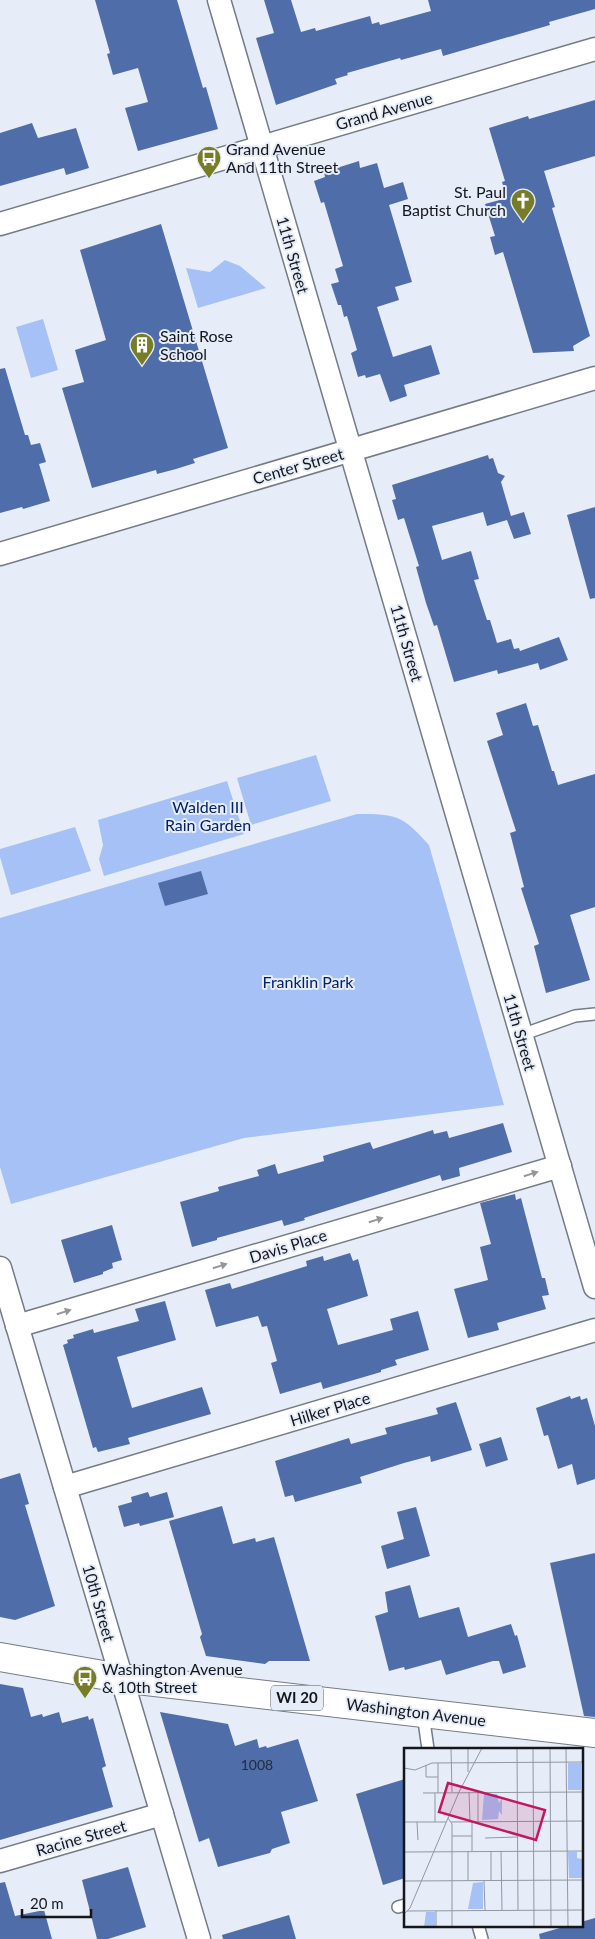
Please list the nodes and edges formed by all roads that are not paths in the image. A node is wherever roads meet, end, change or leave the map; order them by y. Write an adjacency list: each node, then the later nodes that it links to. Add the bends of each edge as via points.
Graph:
1 (219, 0): 3 (street, 11th Street)
2 (595, 49): 3 (street, Grand Avenue)
3 (262, 147): 4 (street, Grand Avenue); 6 (street, 11th Street)
4 (0, 224)
5 (595, 378): 6 (street, Center Street)
6 (350, 450): 7 (street, Center Street); 9 (street, 11th Street)
7 (0, 554)
8 (595, 1014): 9 (lane, via 575,1016)
9 (521, 1035): 10 (street, 11th Street)
10 (560, 1166): 12 (street, 11th Street); 13 (street, Davis Place, one-way to 10)
11 (0, 1268): 13 (street, 10th Street)
12 (595, 1287)
13 (17, 1326): 15 (street, 10th Street)
14 (595, 1330): 15 (street, Hilker Place)
15 (65, 1488): 17 (street, 10th Street)
16 (0, 1657): 17 (main road, Washington Avenue / WI 20)
17 (120, 1678): 18 (main road, Washington Avenue / WI 20); 21 (street, 10th Street)
18 (423, 1713): 19 (main road, Washington Avenue / WI 20); 20 (lane)
19 (595, 1733)
20 (428, 1748)
21 (162, 1814): 22 (street, Racine Street); 24 (street, 10th Street)
22 (0, 1861)
23 (478, 1926): 25 (lane)
24 (199, 1939)
25 (482, 1939)

